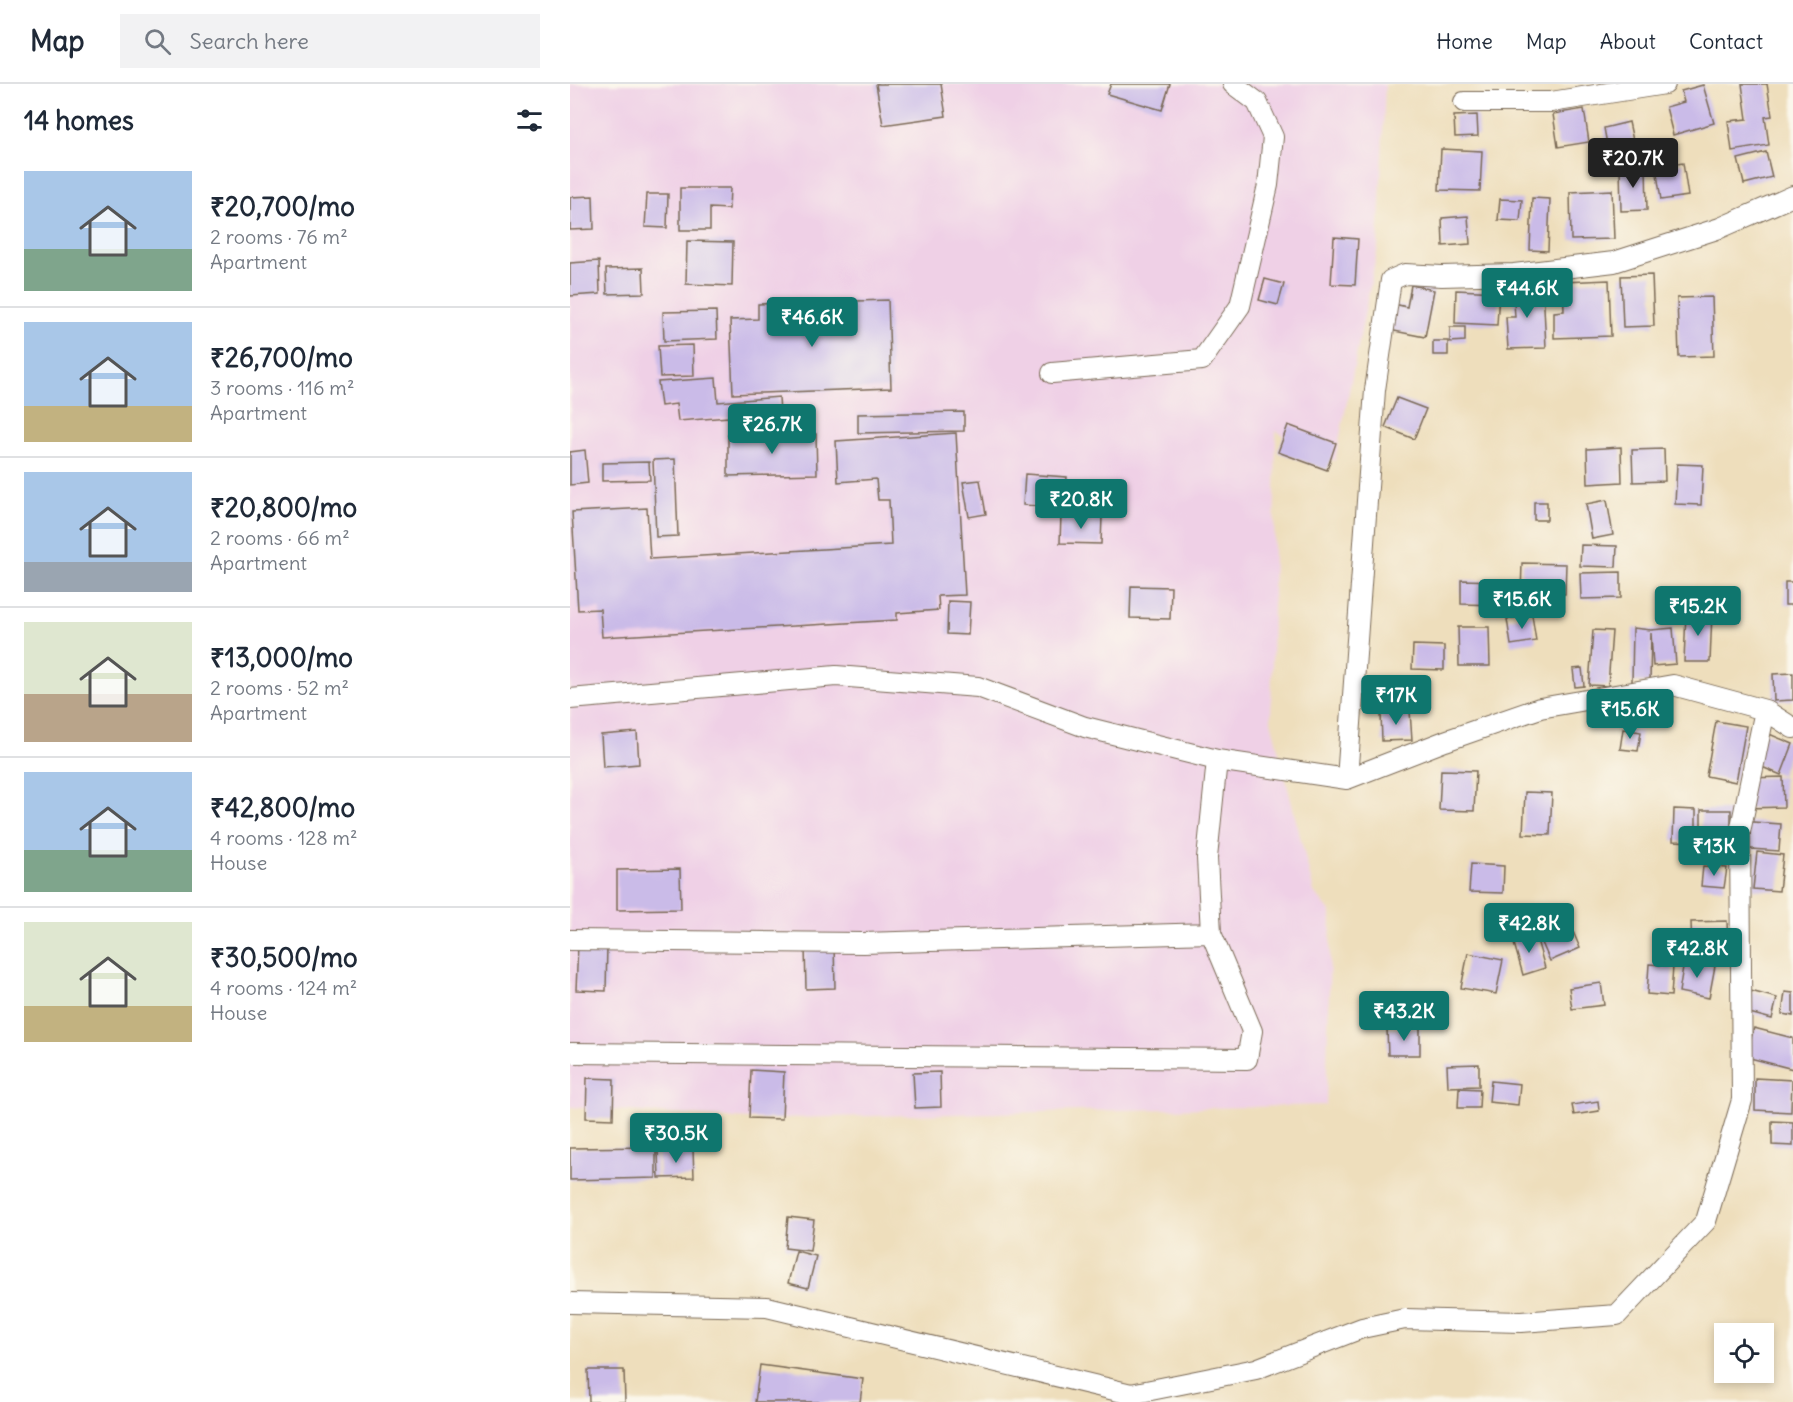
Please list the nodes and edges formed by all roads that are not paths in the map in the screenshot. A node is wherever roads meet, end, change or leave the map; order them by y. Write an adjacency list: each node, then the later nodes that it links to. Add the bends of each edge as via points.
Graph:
1 (1233, 84): 5 (street, via 1257,102 1273,137 1268,185 1240,306 1202,360)
2 (1665, 84): 3 (street, via 1551,102)
3 (1464, 102)
4 (1793, 196): 10 (street, via 1720,228 1614,262 1514,274 1405,274 1391,280 1375,390)
5 (1052, 373)
6 (570, 699): 9 (street, via 836,676 978,687 1085,727)
7 (1766, 710): 8 (street); 10 (street, via 1673,685 1540,708); 14 (street, via 1740,832 1742,1100 1706,1221 1617,1315 1521,1322 1405,1319 1362,1328 1256,1369 1131,1394 767,1307)
8 (1793, 728)
9 (1217, 760): 10 (street); 11 (street, via 1207,858)
10 (1347, 779)
11 (1211, 933): 12 (street, via 863,943); 13 (street, via 1252,1031 1247,1059)
12 (570, 940)
13 (570, 1053)
14 (570, 1303)

